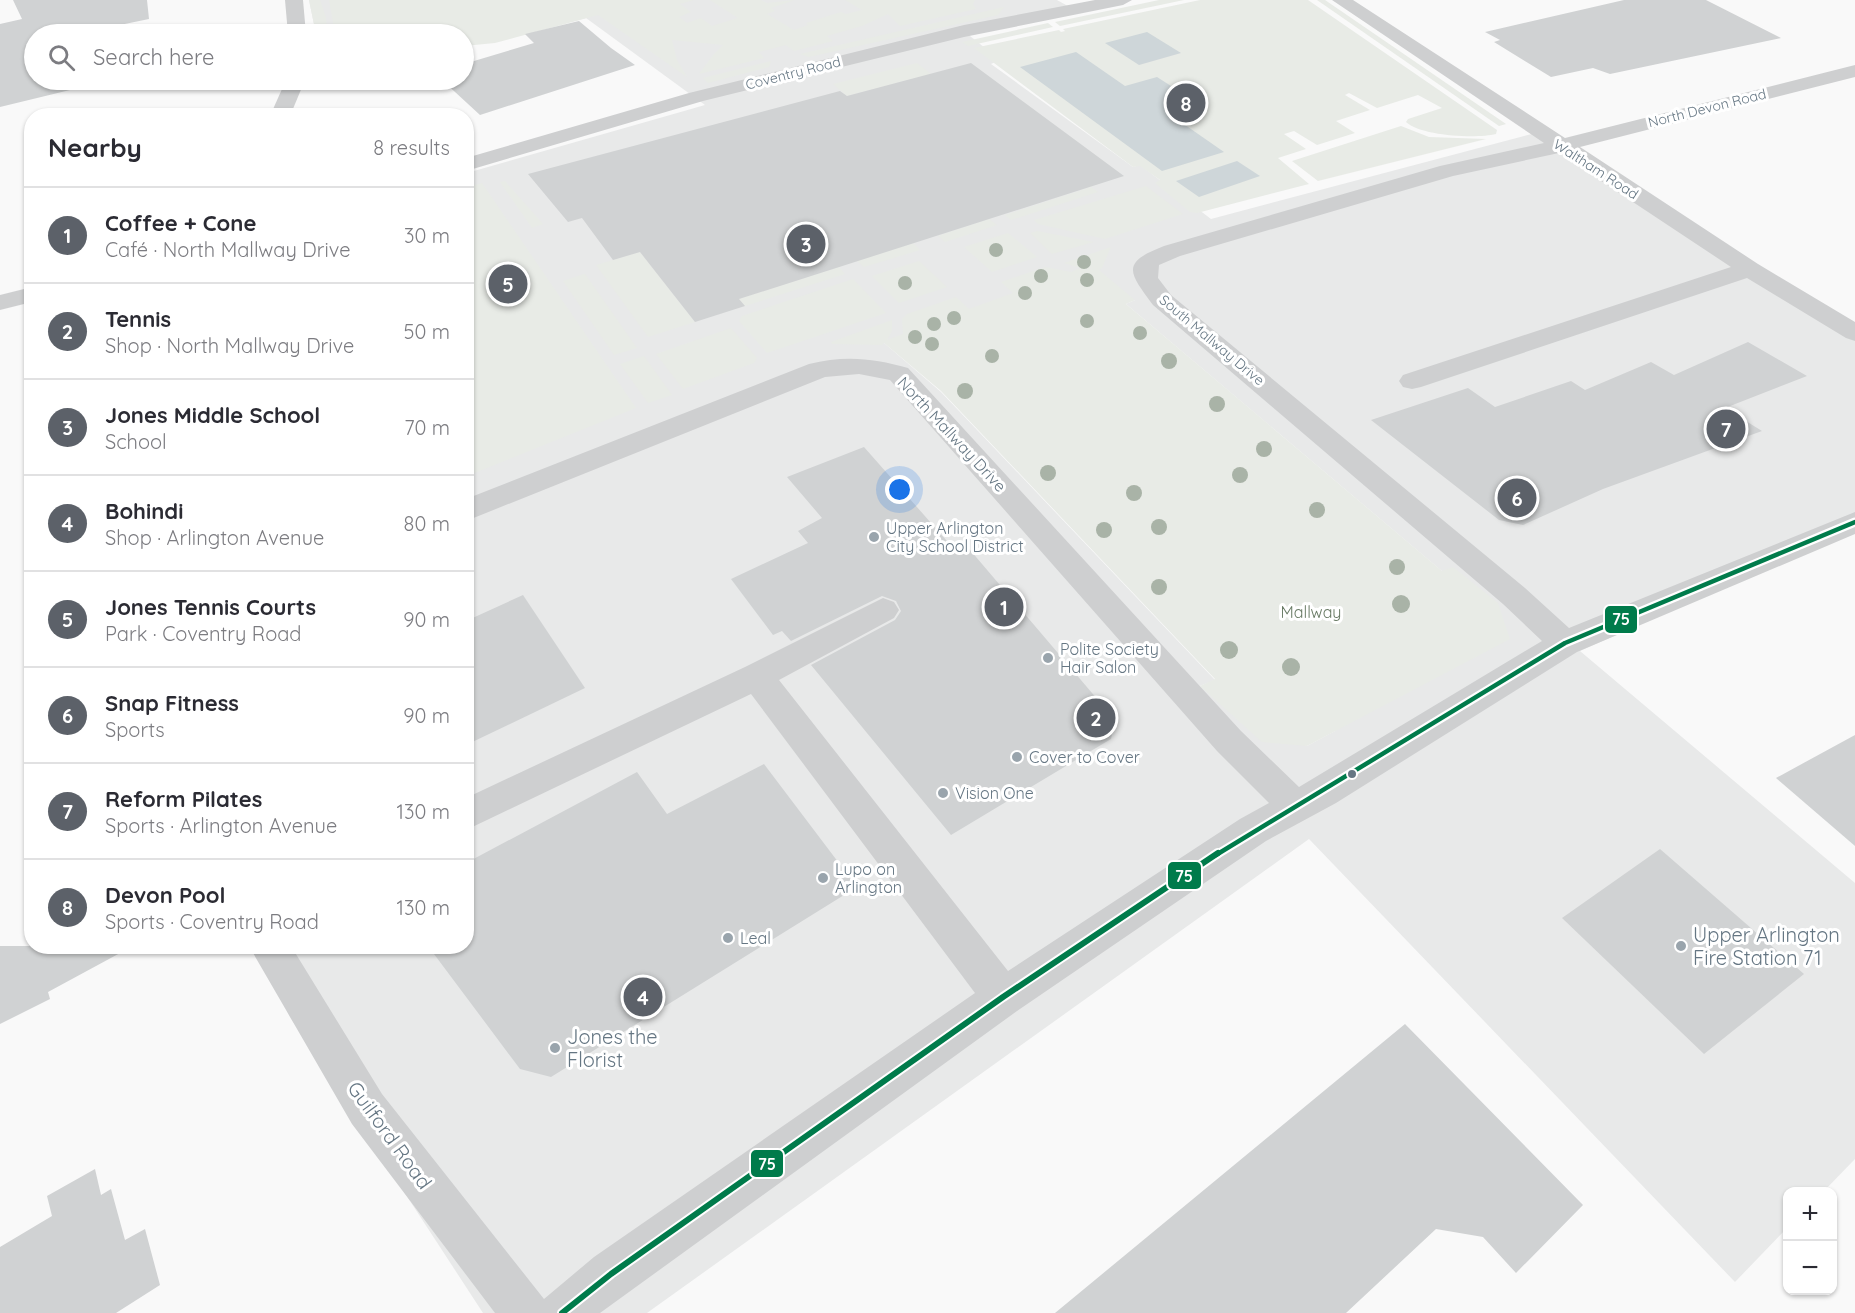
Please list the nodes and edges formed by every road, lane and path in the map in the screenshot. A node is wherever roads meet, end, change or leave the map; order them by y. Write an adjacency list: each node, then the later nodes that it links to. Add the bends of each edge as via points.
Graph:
1 (294, 0): 6 (street)
2 (1123, 0): 5 (street, Coventry Road)
3 (1341, 0): 10 (street, Waltham Road)
4 (1009, 5): 5 (street)
5 (1027, 19): 11 (street, Coventry Road, via 696,97)
6 (296, 24)
7 (1855, 71): 10 (street, North Devon Road)
8 (291, 90): 9 (street)
9 (283, 108)
10 (1560, 146): 12 (street, Waltham Road); 20 (street, South Mallway Drive, via 1449,171 1172,251 1147,261 1146,278 1162,300)
11 (474, 163)
12 (1750, 269): 15 (street, Waltham Road); 16 (street)
13 (24, 296): 14 (street)
14 (0, 303)
15 (1855, 333)
16 (1412, 381)
17 (474, 508): 22 (street, North Mallway Drive, via 818,370 849,364 899,374 1229,741)
18 (1855, 522): 20 (street)
19 (883, 610): 21 (street)
20 (1565, 643): 22 (street)
21 (757, 676): 23 (street); 25 (street)
22 (1294, 806): 25 (street)
23 (474, 811)
24 (274, 954): 26 (street, Guilford Road, via 367,1109)
25 (1003, 997): 27 (street, via 611,1274)
26 (525, 1313)
27 (562, 1313)

